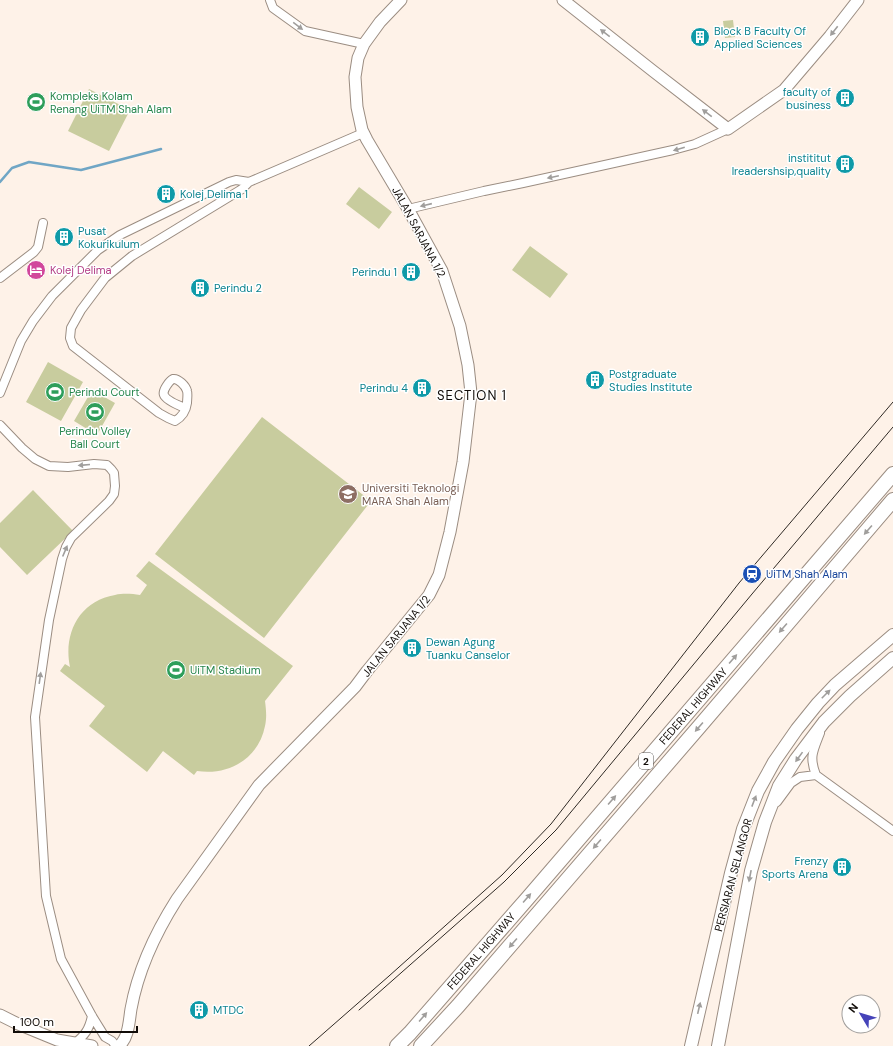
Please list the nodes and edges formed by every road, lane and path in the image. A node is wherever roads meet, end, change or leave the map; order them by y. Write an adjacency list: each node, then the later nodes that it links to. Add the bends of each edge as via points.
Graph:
1 (270, 0): 5 (street, one-way to 5, via 274,8 305,31)
2 (401, 0): 5 (street, JALAN SARJANA 1/2, via 384,17)
3 (563, 0): 6 (street, one-way to 3)
4 (858, 0): 6 (street, one-way to 6, via 784,90)
5 (364, 44): 7 (street, JALAN SARJANA 1/2, via 358,58 355,77 357,107)
6 (728, 129): 9 (street, one-way to 9, via 695,144 673,150)
7 (363, 133): 8 (street); 9 (street, JALAN SARJANA 1/2)
8 (249, 182): 12 (street, via 229,182 120,236 98,250 52,296 32,321); 13 (street, via 242,189 132,256 105,278 71,328 70,338 73,346 159,413 175,421 182,416)
9 (408, 209): 27 (street, JALAN SARJANA 1/2, via 442,271 460,326 471,394 463,462 439,575 429,595 356,688 258,785 177,899 165,918 148,956 132,1003 126,1036 123,1043)
10 (43, 223): 11 (street, via 38,247)
11 (0, 278)
12 (0, 393)
13 (185, 408)
14 (0, 425): 24 (street, one-way to 14, via 61,959 46,896 35,717 49,620 62,559 71,538 114,494 114,473 107,465 48,466 22,448)
15 (893, 474): 28 (highway, FEDERAL HIGHWAY / 2, one-way to 15)
16 (893, 500): 29 (highway, FEDERAL HIGHWAY / 2, one-way to 29)
17 (893, 635): 30 (main road, PERSIARAN SELANGOR, one-way to 17, via 731,873 743,829 758,791 774,762 818,703)
18 (893, 658): 19 (main road, PERSIARAN SELANGOR)
19 (824, 722): 20 (street, via 812,753 812,765); 21 (main road, PERSIARAN SELANGOR, one-way to 21, via 779,786)
20 (816, 775): 21 (street, via 800,777 790,783); 22 (street)
21 (765, 822): 31 (main road, PERSIARAN SELANGOR, one-way to 31, via 751,871)
22 (893, 831)
23 (0, 1015): 25 (street, via 35,1032)
24 (92, 1016): 25 (street, via 90,1026); 27 (street, via 106,1037)
25 (74, 1044): 26 (street)
26 (92, 1046)
27 (118, 1046)
28 (397, 1046)
29 (421, 1046)
30 (691, 1046)
31 (718, 1046)

